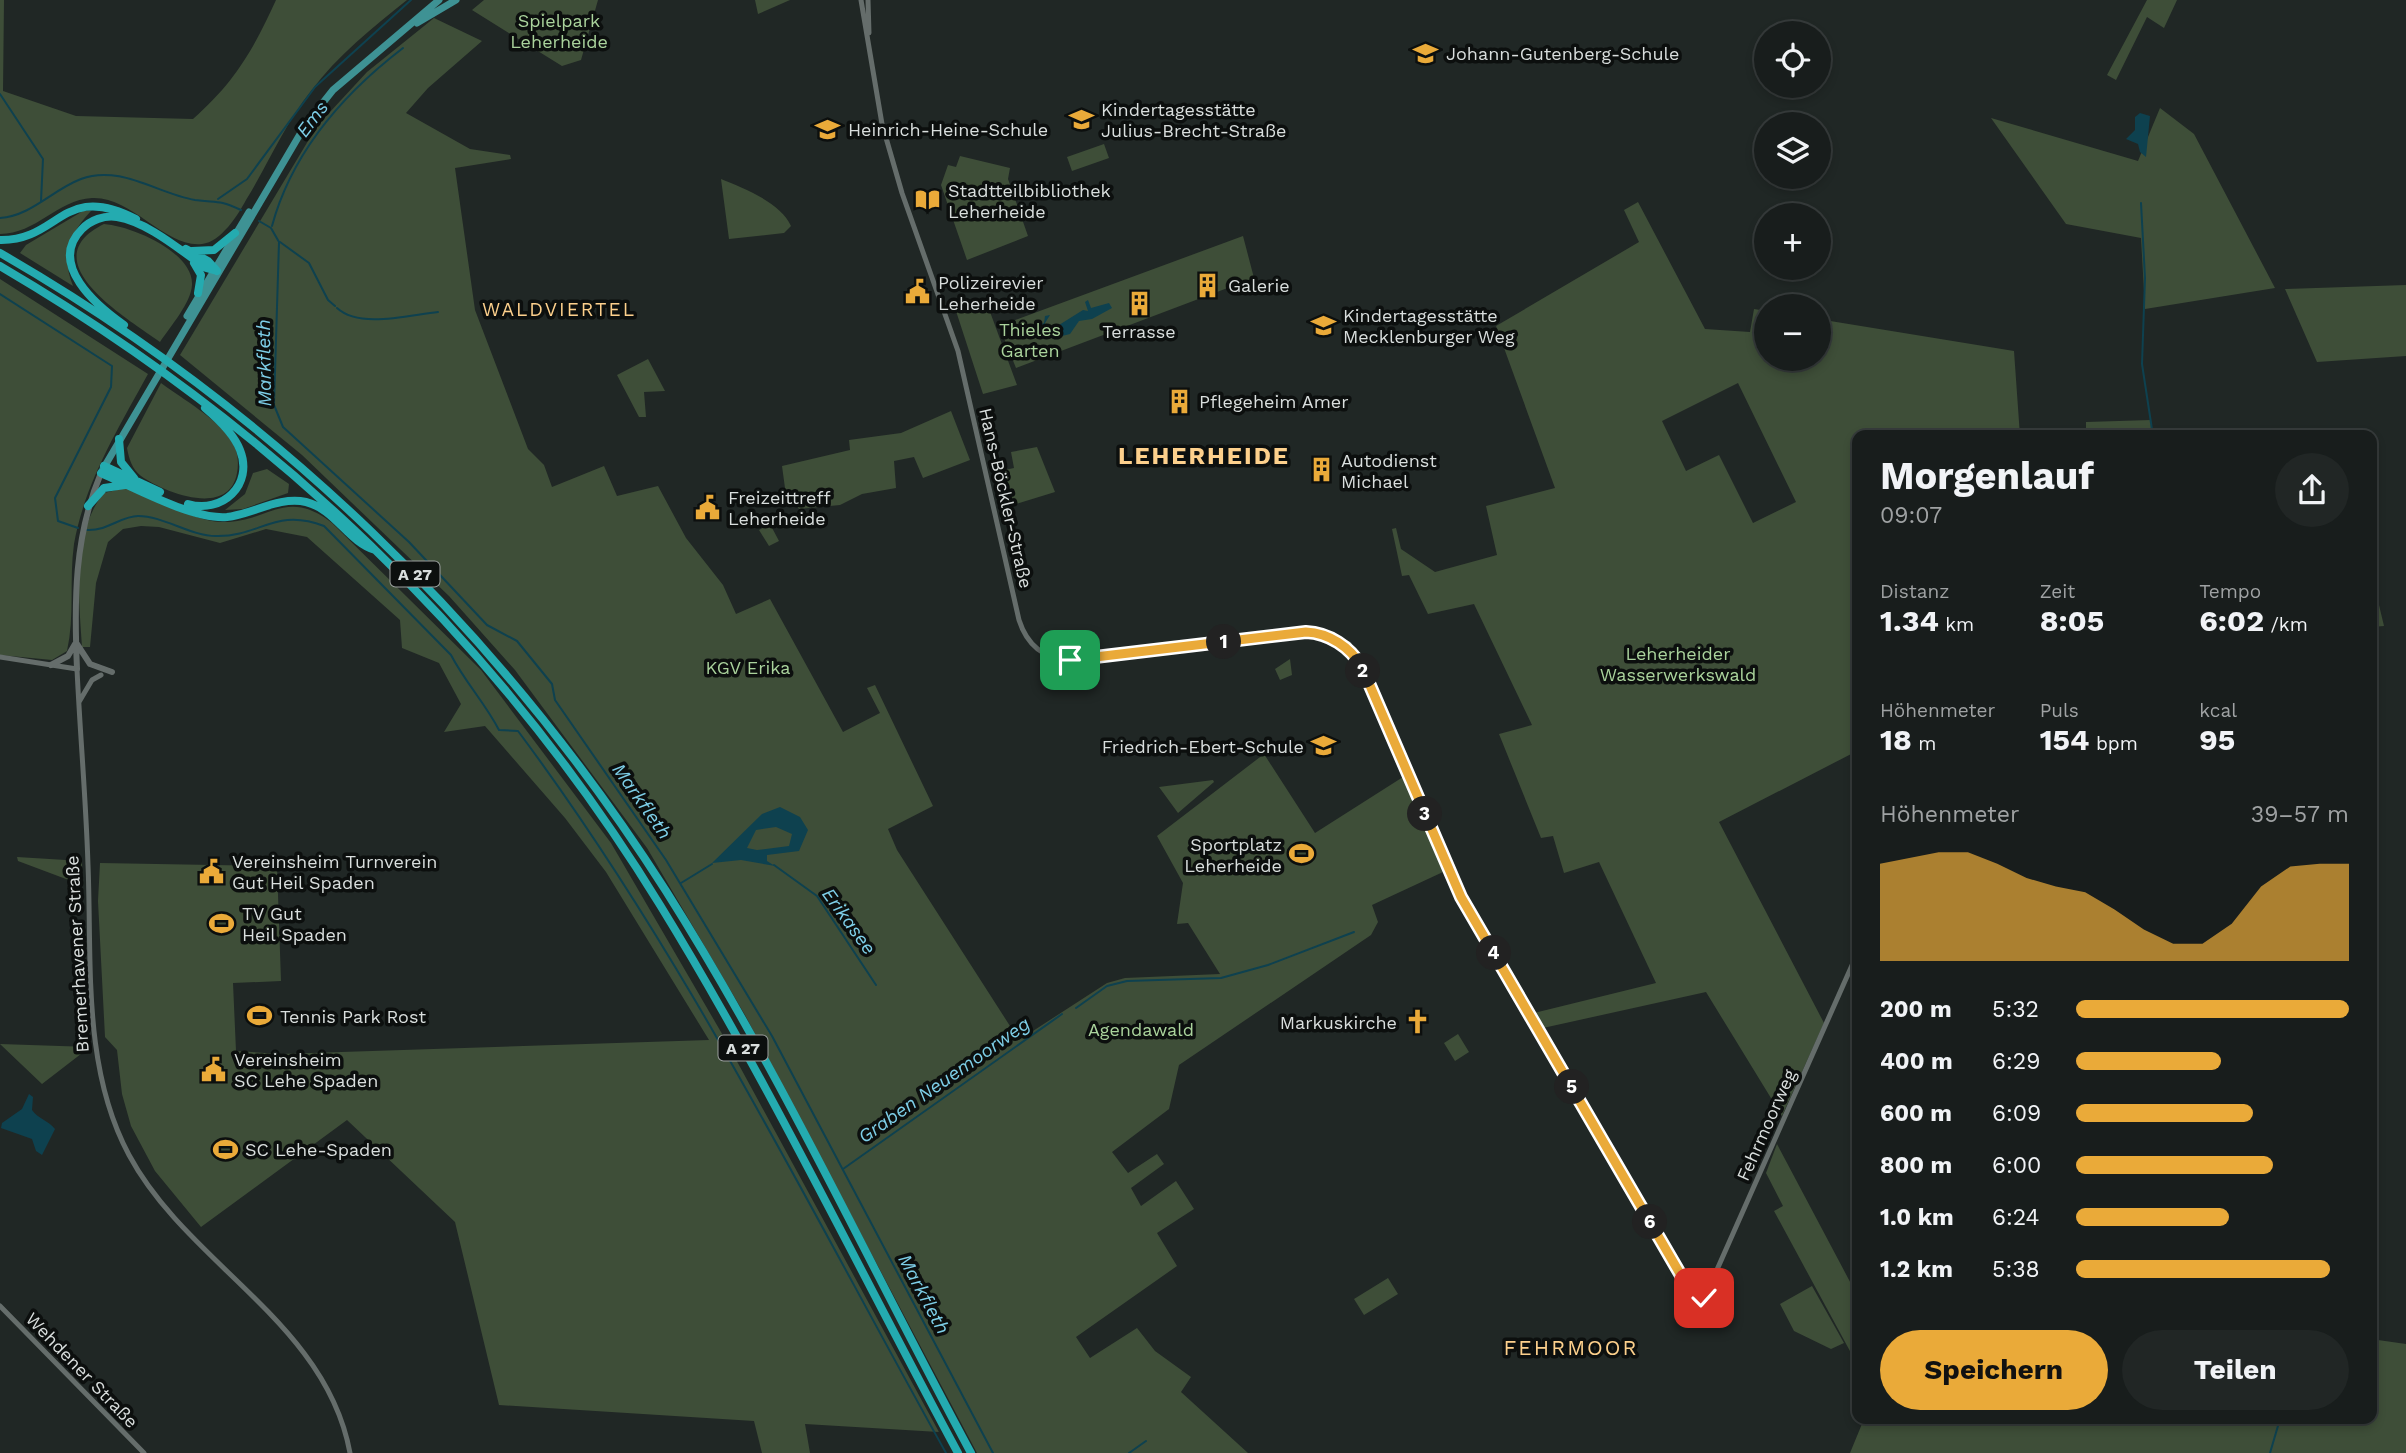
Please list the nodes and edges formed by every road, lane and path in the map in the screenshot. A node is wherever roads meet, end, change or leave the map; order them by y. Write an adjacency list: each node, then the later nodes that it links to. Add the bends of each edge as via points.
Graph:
1 (439, 0): 5 (main road)
2 (456, 0): 5 (main road)
3 (861, 0): 6 (street, Hans-Böckler-Straße)
4 (869, 0): 6 (street, Hans-Böckler-Straße)
5 (398, 35): 7 (main road, via 320,105)
6 (869, 43): 25 (street, Hans-Böckler-Straße, via 882,124 958,351 1020,620 1029,642 1054,659 1070,660 1306,632)
7 (261, 195): 8 (main road); 14 (main road); 16 (main road, via 237,247)
8 (235, 233): 10 (highway, via 208,251); 14 (main road)
9 (0, 240): 10 (highway, via 24,236 76,208 100,205 139,220)
10 (179, 245): 14 (highway)
11 (0, 253): 17 (highway, A 27)
12 (184, 254): 14 (highway); 15 (highway, via 199,270); 17 (highway, via 133,222 114,217 87,224 73,243 73,272 81,287)
13 (0, 266): 18 (highway, A 27, via 127,345)
14 (214, 269): 15 (main road); 16 (main road)
15 (198, 293): 16 (main road)
16 (176, 343): 19 (main road, Bremerhavener Straße)
17 (146, 345): 39 (highway, A 27, via 276,444 396,554 459,618 602,797 667,893 759,1052)
18 (192, 393): 21 (highway, via 239,446 244,470 239,486 223,502 205,507); 24 (highway, A 27, via 320,496)
19 (119, 439): 20 (main road, Bremerhavener Straße); 21 (highway, via 121,462)
20 (102, 470): 21 (highway); 22 (highway); 23 (main road, Bremerhavener Straße)
21 (138, 482)
22 (128, 485): 23 (highway, via 104,488); 24 (highway, via 217,517 302,501 328,512 366,547)
23 (88, 506): 26 (main road, Bremerhavener Straße, via 77,563)
24 (378, 551): 38 (highway, A 27, via 527,716 660,904 749,1058)
25 (1328, 635): 28 (street); 28 (street, Hans-Böckler-Straße, via 1349,644)
26 (76, 642): 29 (main road, via 68,656); 30 (main road, Bremerhavener Straße); 31 (main road, via 90,664)
27 (0, 657): 29 (street)
28 (1360, 664): 34 (street, Fehrmoorweg, via 1461,897 1700,1308)
29 (51, 665): 30 (street)
30 (77, 669): 33 (street, Bremerhavener Straße)
31 (112, 672)
32 (101, 675): 33 (street, via 92,680)
33 (79, 702): 37 (street, Bremerhavener Straße, via 95,1042 113,1122 153,1192 282,1324 308,1358 339,1416)
34 (1852, 965)
35 (0, 1306): 36 (street, Wehdener Straße)
36 (144, 1453)
37 (349, 1453)
38 (958, 1453)
39 (971, 1453)

